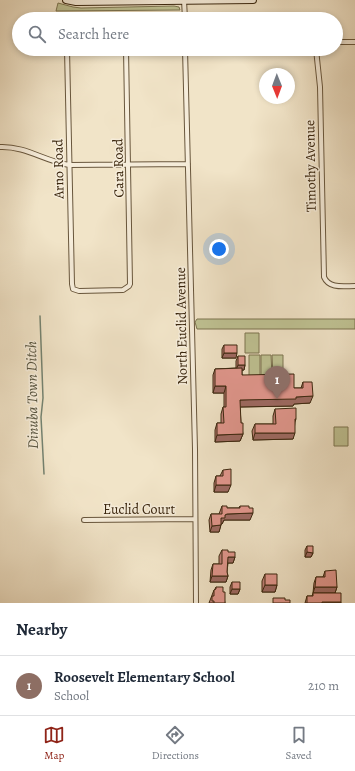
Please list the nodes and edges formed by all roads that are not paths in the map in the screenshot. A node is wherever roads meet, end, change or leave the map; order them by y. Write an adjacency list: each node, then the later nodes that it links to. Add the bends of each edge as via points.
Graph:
1 (66, 0): 2 (street)
2 (184, 0): 3 (street); 4 (street)
3 (253, 0)
4 (185, 12)
5 (343, 42): 6 (street)
6 (355, 42)
7 (67, 56): 13 (street, Arno Road)
8 (126, 56): 14 (street, Cara Road)
9 (186, 56): 12 (street, North Euclid Avenue)
10 (317, 56): 16 (street, Timothy Avenue, via 320,87 323,274 326,281 332,285)
11 (0, 147): 13 (street, via 20,148)
12 (188, 164): 14 (street); 17 (street, North Euclid Avenue, via 195,451)
13 (69, 165): 14 (street); 15 (street, Arno Road, via 74,289 123,290)
14 (129, 165): 15 (street, Cara Road)
15 (129, 286)
16 (355, 286)
17 (194, 519): 18 (street, Euclid Court); 19 (street, North Euclid Avenue)
18 (84, 520)
19 (196, 603)

